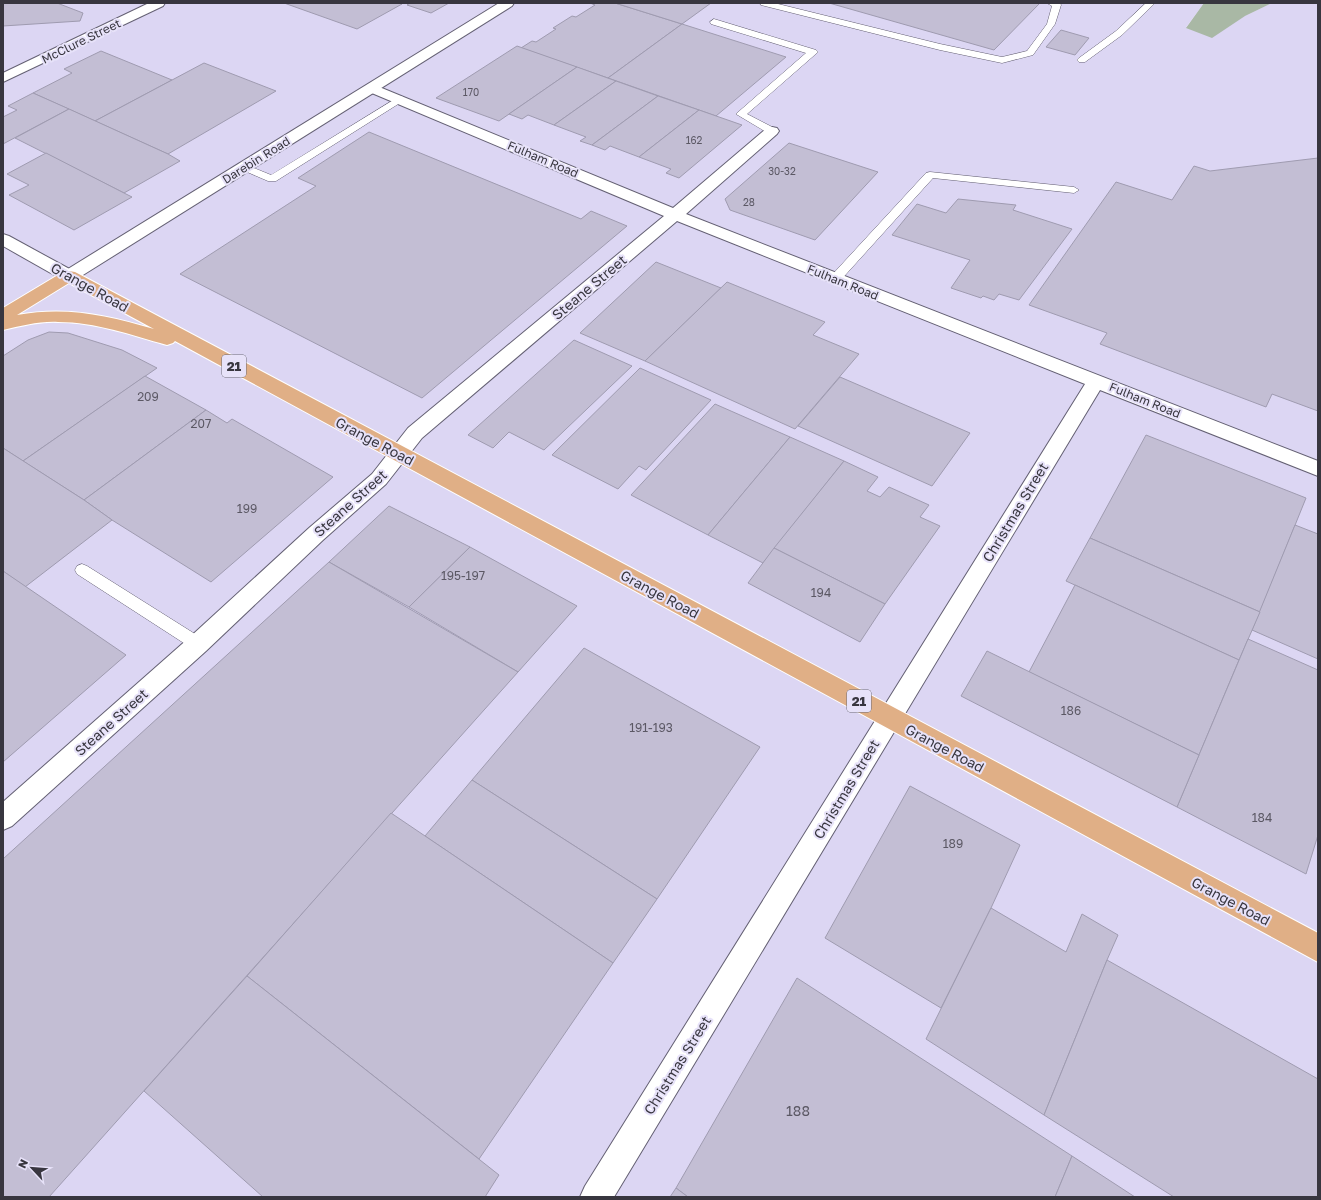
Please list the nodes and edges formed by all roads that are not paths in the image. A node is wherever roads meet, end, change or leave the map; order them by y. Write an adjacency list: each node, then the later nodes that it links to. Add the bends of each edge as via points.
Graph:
1 (159, 3): 8 (street, McClure Street)
2 (508, 3): 9 (street, Darebin Road)
3 (764, 3): 4 (lane, via 1002,60 1030,53 1051,24 1057,5)
4 (1051, 3)
5 (1151, 3): 7 (lane, via 1119,33)
6 (714, 22): 11 (lane, via 813,52 741,114)
7 (1082, 60)
8 (3, 78)
9 (372, 88): 10 (street, Fulham Road); 12 (street, Darebin Road)
10 (400, 99): 12 (lane, via 272,179); 14 (street, Fulham Road)
11 (772, 131): 14 (street, Steane Street)
12 (244, 167): 16 (street, Darebin Road)
13 (1074, 190): 17 (lane, via 930,175)
14 (675, 215): 17 (street, Fulham Road); 22 (street, Steane Street, via 415,433)
15 (3, 239): 16 (street, Grange Road)
16 (70, 276): 18 (main road, Darebin Road); 20 (main road, Grange Road / 21)
17 (835, 279): 21 (street, Fulham Road)
18 (3, 316)
19 (3, 324): 20 (main road, via 40,317 75,317 117,325)
20 (205, 350): 22 (main road, Grange Road / 21)
21 (1096, 381): 23 (street, Fulham Road); 26 (street, Christmas Street)
22 (400, 454): 25 (street, Steane Street, via 379,479); 26 (main road, Grange Road / 21)
23 (1318, 469)
24 (82, 570): 25 (lane)
25 (198, 644): 27 (street, Steane Street)
26 (889, 718): 28 (main road, Grange Road / 21); 29 (street, Christmas Street)
27 (3, 818)
28 (1318, 948)
29 (596, 1197)

